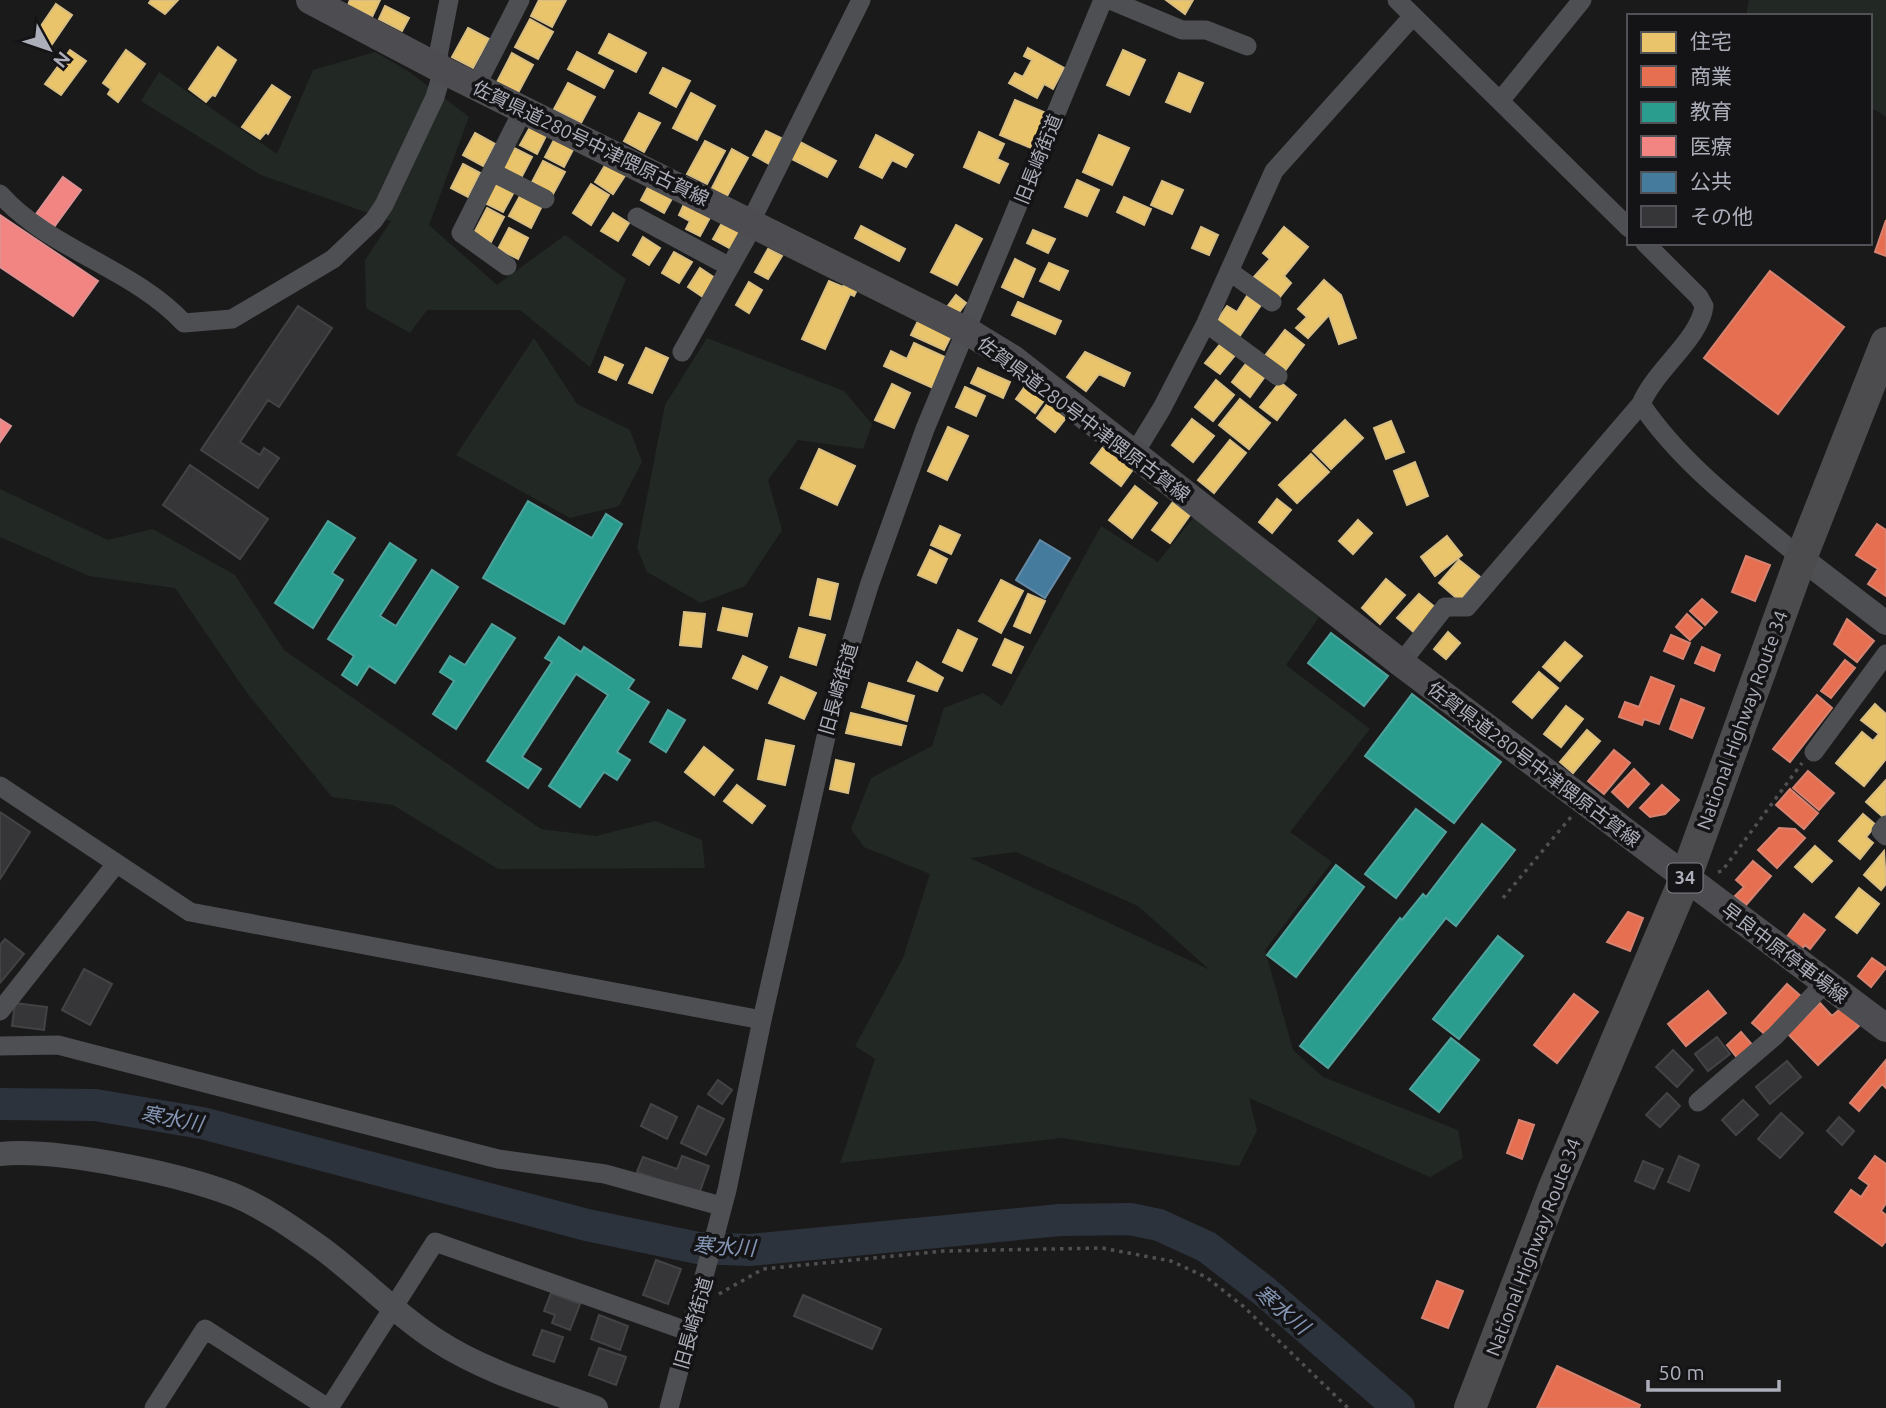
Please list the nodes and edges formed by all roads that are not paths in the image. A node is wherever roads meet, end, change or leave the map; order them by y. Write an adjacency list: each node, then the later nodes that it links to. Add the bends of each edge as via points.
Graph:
1 (310, 0): 11 (main road, 佐賀県道280号中津隈原古賀線)
2 (449, 0): 11 (street, via 438,56)
3 (520, 0): 12 (street)
4 (861, 0): 19 (street)
5 (1103, 0): 27 (street, 旧長崎街道)
6 (1110, 0): 10 (street, via 1182,30 1206,30)
7 (1397, 0): 9 (street)
8 (1582, 0): 13 (street)
9 (1413, 16): 13 (street); 24 (street, via 1274,171)
10 (1247, 46)
11 (443, 70): 12 (main road, 佐賀県道280号中津隈原古賀線); 16 (street, via 435,97 374,220 332,260 232,319 184,323 163,301 24,217)
12 (476, 86): 14 (main road, 佐賀県道280号中津隈原古賀線)
13 (1500, 101): 20 (street)
14 (523, 110): 15 (street); 19 (main road, 佐賀県道280号中津隈原古賀線)
15 (492, 172): 17 (street); 22 (street, via 461,233)
16 (0, 194)
17 (545, 199)
18 (637, 217): 23 (street)
19 (750, 222): 23 (street, via 749,233); 27 (main road, 佐賀県道280号中津隈原古賀線)
20 (1627, 226)
21 (1647, 245): 31 (street, via 1704,306 1698,324 1647,389)
22 (507, 266)
23 (730, 267): 28 (street)
24 (1229, 271): 25 (street); 26 (street)
25 (1272, 302)
26 (1206, 323): 30 (street); 32 (street)
27 (967, 331): 32 (main road, 佐賀県道280号中津隈原古賀線, via 1013,359); 45 (street, 旧長崎街道, via 925,429 837,688)
28 (682, 352)
29 (1883, 360): 33 (highway, National Highway Route 34 / 34)
30 (1278, 376)
31 (1641, 404): 33 (street, via 1657,427 1712,482); 36 (street, via 1466,607 1445,607)
32 (1134, 454): 36 (main road, 佐賀県道280号中津隈原古賀線)
33 (1801, 558): 34 (street); 42 (highway, National Highway Route 34 / 34)
34 (1886, 623)
35 (1886, 654): 37 (street)
36 (1401, 663): 42 (main road, 佐賀県道280号中津隈原古賀線)
37 (1814, 752)
38 (0, 786): 41 (street)
39 (1886, 825): 40 (street, via 1881,831)
40 (1886, 836)
41 (116, 864): 44 (street); 45 (street, via 190,912)
42 (1685, 879): 43 (main road, 早良中原停車場線); 57 (highway, National Highway Route 34 / 34, via 1554,1188)
43 (1825, 983): 46 (main road, 早良中原停車場線); 48 (street, via 1775,1037)
44 (0, 1011)
45 (762, 1020): 50 (street, 旧長崎街道)
46 (1886, 1028)
47 (0, 1046): 50 (street, via 58,1045 498,1159 605,1174)
48 (1698, 1102)
49 (0, 1154): 51 (street, via 96,1162 169,1175 234,1195 275,1216 322,1249)
50 (721, 1206): 52 (street, 旧長崎街道)
51 (393, 1308): 52 (street, via 435,1242); 54 (street); 55 (street, via 436,1340 490,1370)
52 (690, 1332): 56 (street, 旧長崎街道)
53 (154, 1408): 54 (street, via 205,1329)
54 (328, 1408)
55 (596, 1408)
56 (669, 1408)
57 (1470, 1408)

